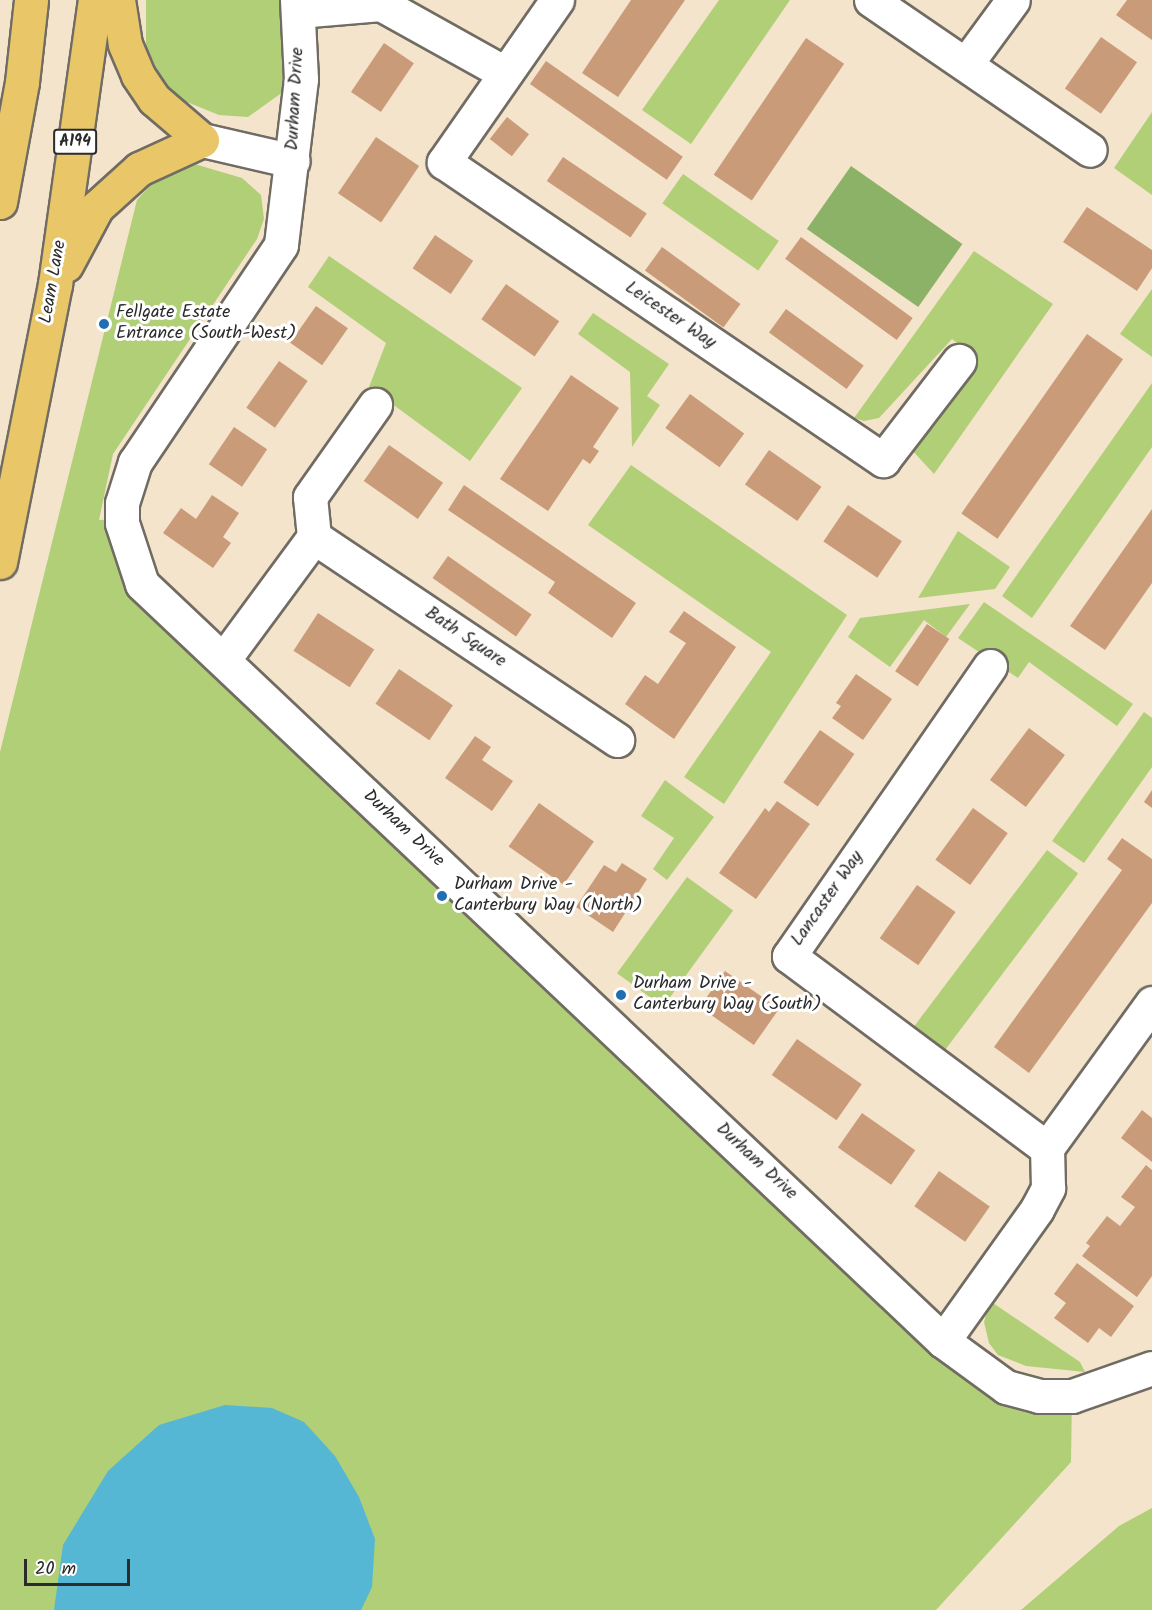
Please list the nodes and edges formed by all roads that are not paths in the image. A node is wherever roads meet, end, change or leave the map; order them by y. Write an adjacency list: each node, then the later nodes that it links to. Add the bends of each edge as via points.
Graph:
1 (31, 0): 13 (highway, via 22,81)
2 (95, 0): 14 (highway, Leam Lane / A194)
3 (118, 0): 10 (highway, via 125,44 138,75 154,99)
4 (557, 0): 9 (street, Leicester Way)
5 (871, 0): 8 (street)
6 (1013, 0): 8 (street)
7 (298, 6): 9 (street, via 381,4); 12 (street, Durham Drive, via 301,79)
8 (966, 64): 11 (street)
9 (505, 73): 15 (street, Leicester Way, via 444,162 883,460)
10 (202, 140): 12 (street, Durham Drive); 14 (highway, A194, via 139,169 97,207)
11 (1090, 150)
12 (293, 161): 19 (street, Durham Drive, via 281,244 135,462 122,503 122,523 142,584)
13 (0, 202)
14 (56, 284): 18 (highway, Leam Lane / A194)
15 (959, 362)
16 (375, 405): 17 (street, via 310,496)
17 (314, 537): 19 (street); 21 (street, Bath Square)
18 (0, 562)
19 (224, 659): 24 (street, Durham Drive)
20 (990, 666): 23 (street, Lancaster Way, via 789,956)
21 (616, 740)
22 (1152, 1003): 23 (street)
23 (1047, 1148): 24 (street, via 1048,1188 1038,1209)
24 (943, 1341): 25 (street, Durham Drive, via 1006,1387 1039,1396 1072,1396)
25 (1152, 1368)

